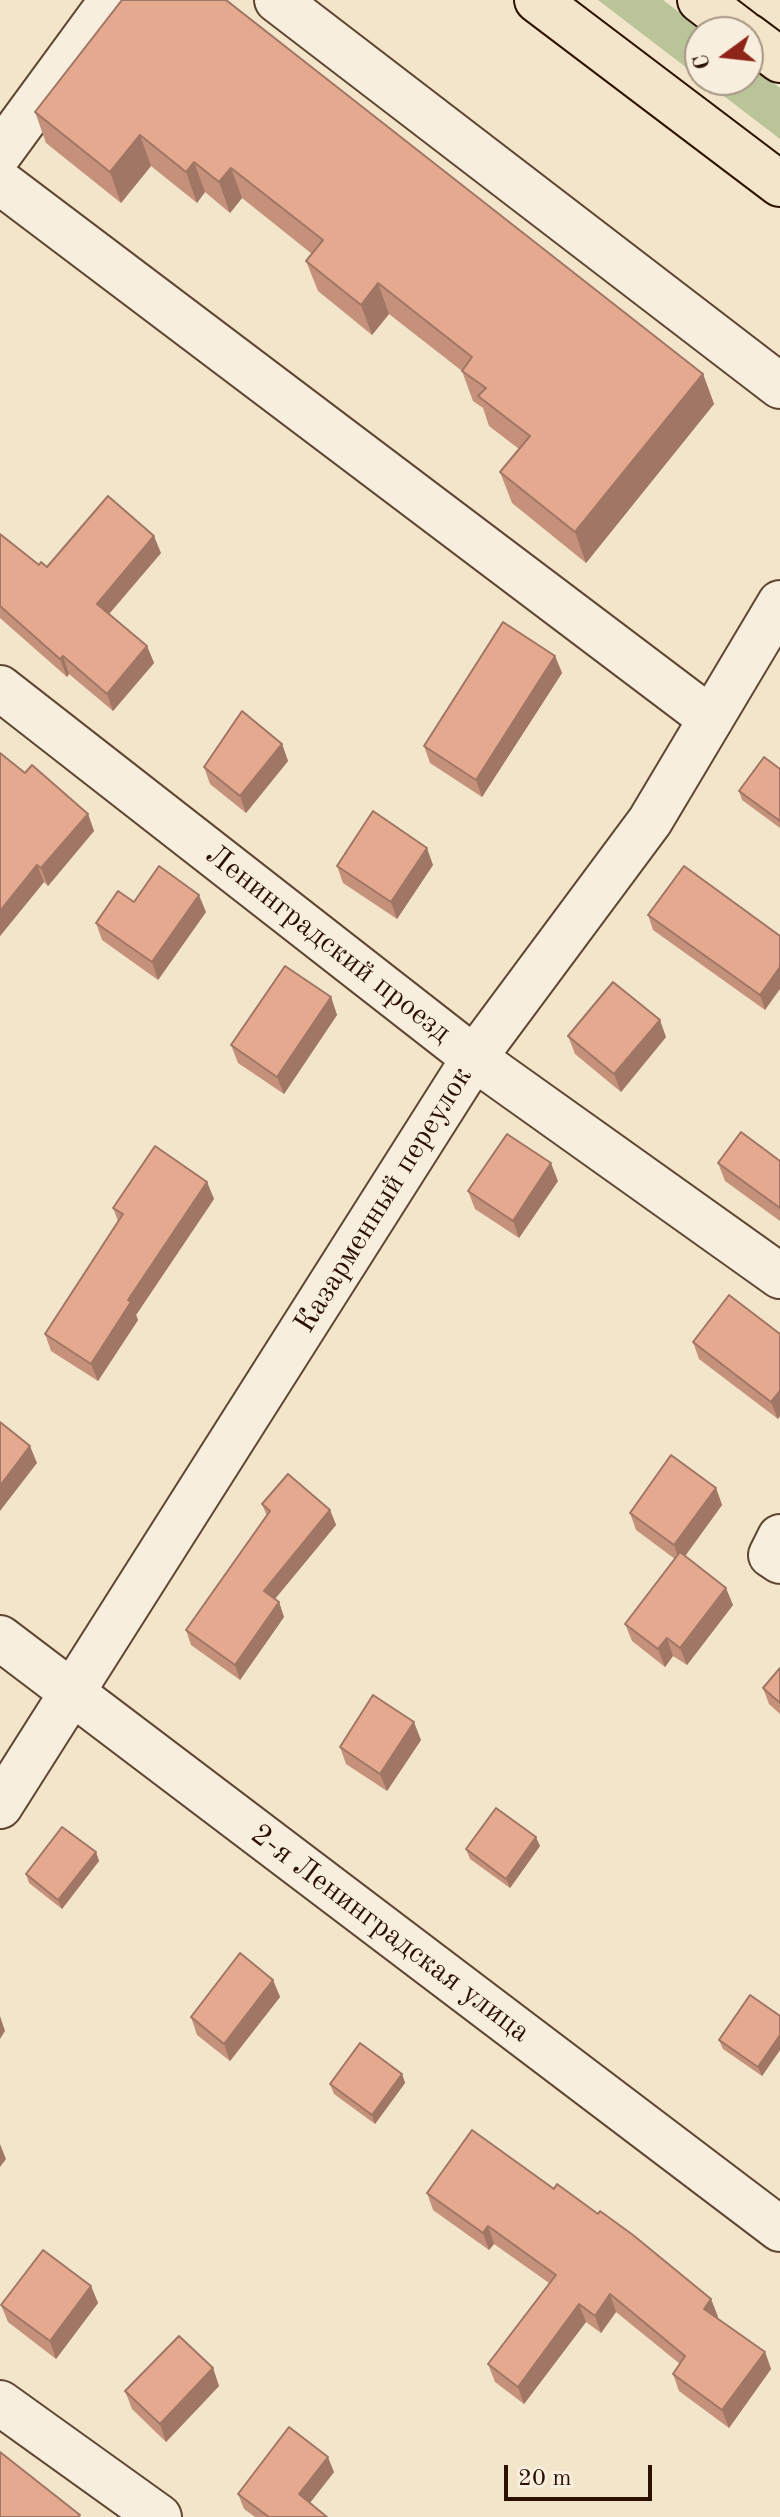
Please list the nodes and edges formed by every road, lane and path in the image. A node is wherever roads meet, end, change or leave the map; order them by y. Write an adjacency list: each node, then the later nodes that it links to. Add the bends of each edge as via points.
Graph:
1 (112, 0): 6 (street)
2 (277, 0): 9 (street)
3 (537, 0): 8 (main road)
4 (700, 0): 5 (main road)
5 (721, 16)
6 (0, 153)
7 (0, 182): 12 (street)
8 (780, 184)
9 (780, 386)
10 (780, 603): 12 (street, Казарменный переулок)
11 (0, 688): 13 (street, Ленинградский проезд)
12 (711, 719): 13 (street, Казарменный переулок, via 650,821)
13 (474, 1058): 14 (street, Ленинградский проезд); 18 (street, Казарменный переулок)
14 (780, 1276)
15 (780, 1537): 16 (street, via 771,1555)
16 (780, 1561)
17 (0, 1638): 18 (street, 2-я Ленинградская улица)
18 (73, 1693): 19 (street, Казарменный переулок); 20 (street, 2-я Ленинградская улица)
19 (0, 1806)
20 (780, 2229)
21 (0, 2403): 22 (street)
22 (159, 2517)

